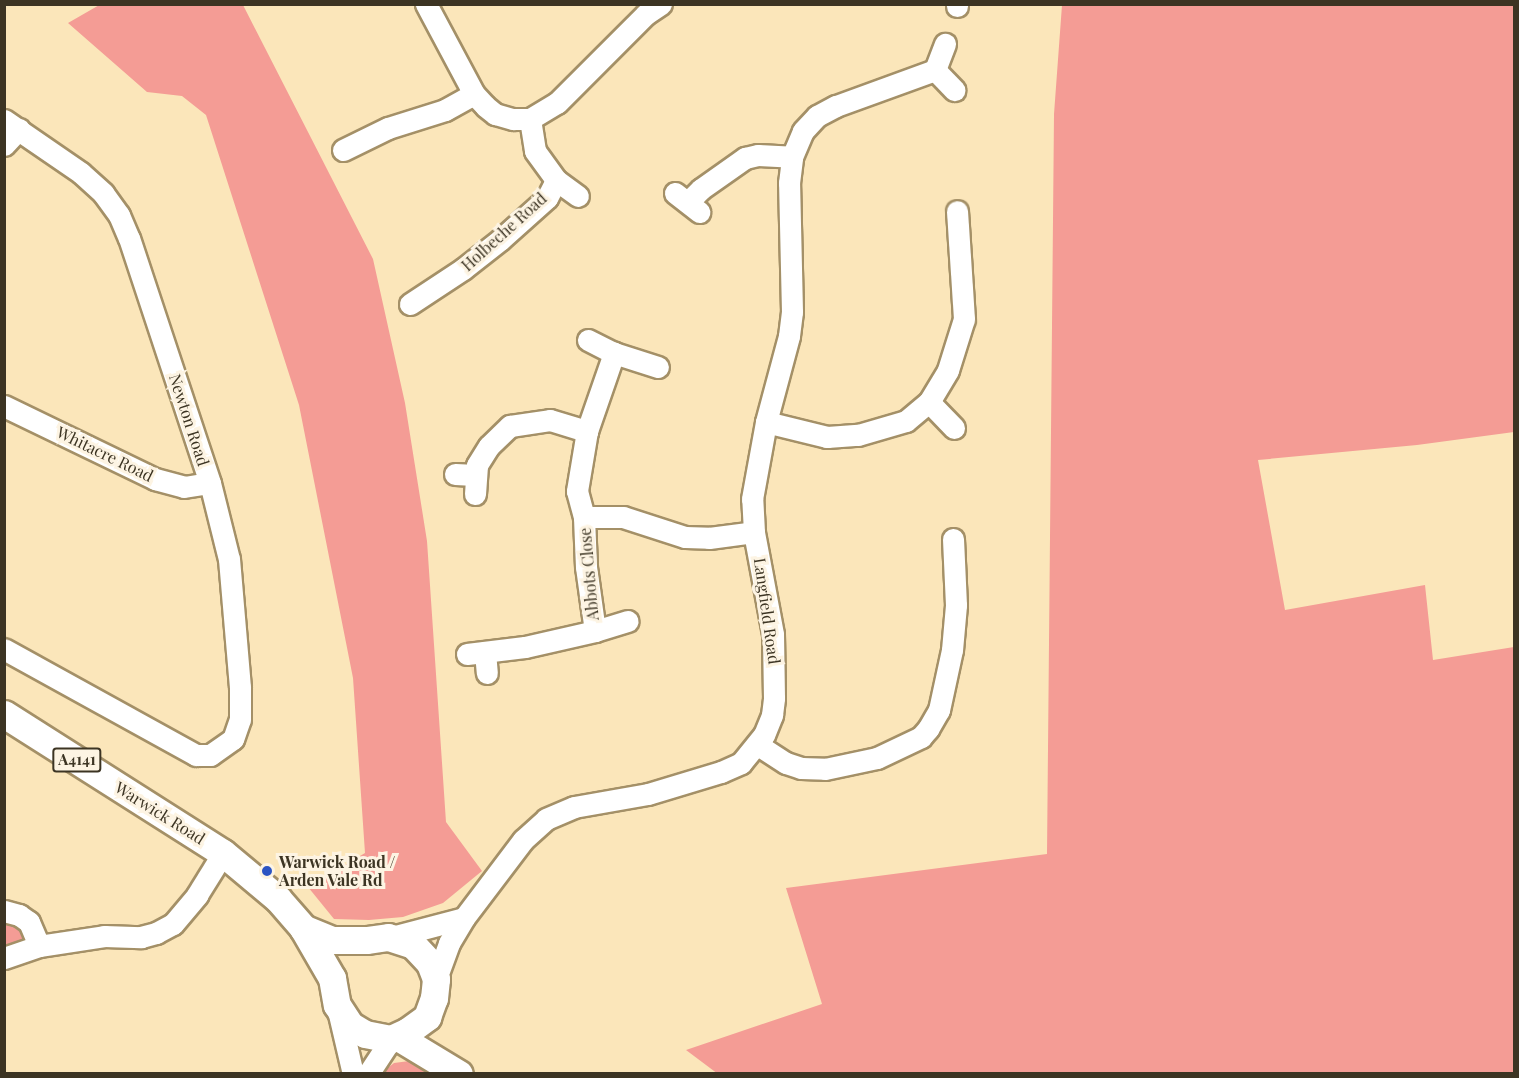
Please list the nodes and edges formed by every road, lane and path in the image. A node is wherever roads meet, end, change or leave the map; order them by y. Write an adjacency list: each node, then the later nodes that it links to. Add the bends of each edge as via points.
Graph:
1 (426, 4): 6 (street)
2 (661, 4): 7 (street, via 646,14 557,103)
3 (945, 44): 4 (street)
4 (935, 70): 5 (street); 10 (street, Langfield Road, via 817,116 803,131)
5 (954, 90)
6 (474, 94): 7 (street, via 495,114); 9 (street, via 444,110 388,128 370,146)
7 (530, 119): 11 (street, via 535,151)
8 (9, 131): 25 (street, Newton Road, via 81,173 103,193 118,215 155,313)
9 (343, 150)
10 (792, 157): 13 (street, via 745,158); 21 (street, Langfield Road, via 792,312)
11 (556, 180): 12 (street, Holbeche Road); 15 (street, Holbeche Road, via 546,198)
12 (578, 196)
13 (687, 203)
14 (957, 212): 19 (street, via 964,319 948,370)
15 (423, 302)
16 (588, 340): 17 (street)
17 (614, 353): 18 (street); 23 (street, Abbots Close)
18 (658, 367)
19 (929, 402): 21 (street, via 906,421 858,435 827,437); 22 (street)
20 (4, 406): 25 (street, Whitacre Road, via 155,479 184,487)
21 (766, 422): 27 (street, Langfield Road, via 752,499)
22 (954, 428)
23 (587, 431): 24 (street, via 550,420 510,426 489,446); 26 (street, Abbots Close, via 577,491)
24 (468, 481)
25 (210, 483): 31 (street, Newton Road, via 229,559 240,687 240,719 233,739 222,749 210,755 196,755)
26 (584, 517): 27 (street, Abbots Close, via 622,517 684,537); 30 (street, Abbots Close)
27 (754, 532): 34 (street, Langfield Road, via 773,634 776,673 772,715)
28 (953, 539): 34 (street, via 956,605 952,650 939,710 921,737 877,758 825,769 786,763)
29 (627, 621): 30 (street, Abbots Close)
30 (595, 632): 32 (street, Abbots Close, via 476,653)
31 (4, 649)
32 (487, 673)
33 (4, 714): 35 (main road, Warwick Road / A4141)
34 (758, 745): 37 (street, Langfield Road, via 741,763 720,772 648,794 574,807 546,819 523,840)
35 (223, 853): 38 (main road, Warwick Road / A4141, via 278,899); 40 (street, via 173,924 156,933)
36 (4, 911): 40 (street, via 29,922)
37 (464, 918): 39 (street); 43 (street, Langfield Road, via 449,943)
38 (303, 928): 39 (main road, Warwick Road / A4141, via 332,940); 42 (main road, Warwick Road / A4141)
39 (379, 939): 42 (main road, via 347,952); 43 (main road, Warwick Road / A4141, via 413,945 430,963)
40 (39, 946): 41 (street)
41 (4, 958)
42 (332, 978): 44 (main road, Warwick Road / A4141)
43 (436, 979): 45 (main road, Warwick Road / A4141)
44 (337, 1005): 46 (main road, Warwick Road / A4141, via 350,1025 365,1034); 48 (street)
45 (431, 1010): 46 (main road, via 421,1023); 47 (main road, Warwick Road / A4141, via 440,1042)
46 (394, 1038): 47 (main road, Warwick Road / A4141); 49 (street)
47 (456, 1071)
48 (353, 1074)
49 (368, 1074)

